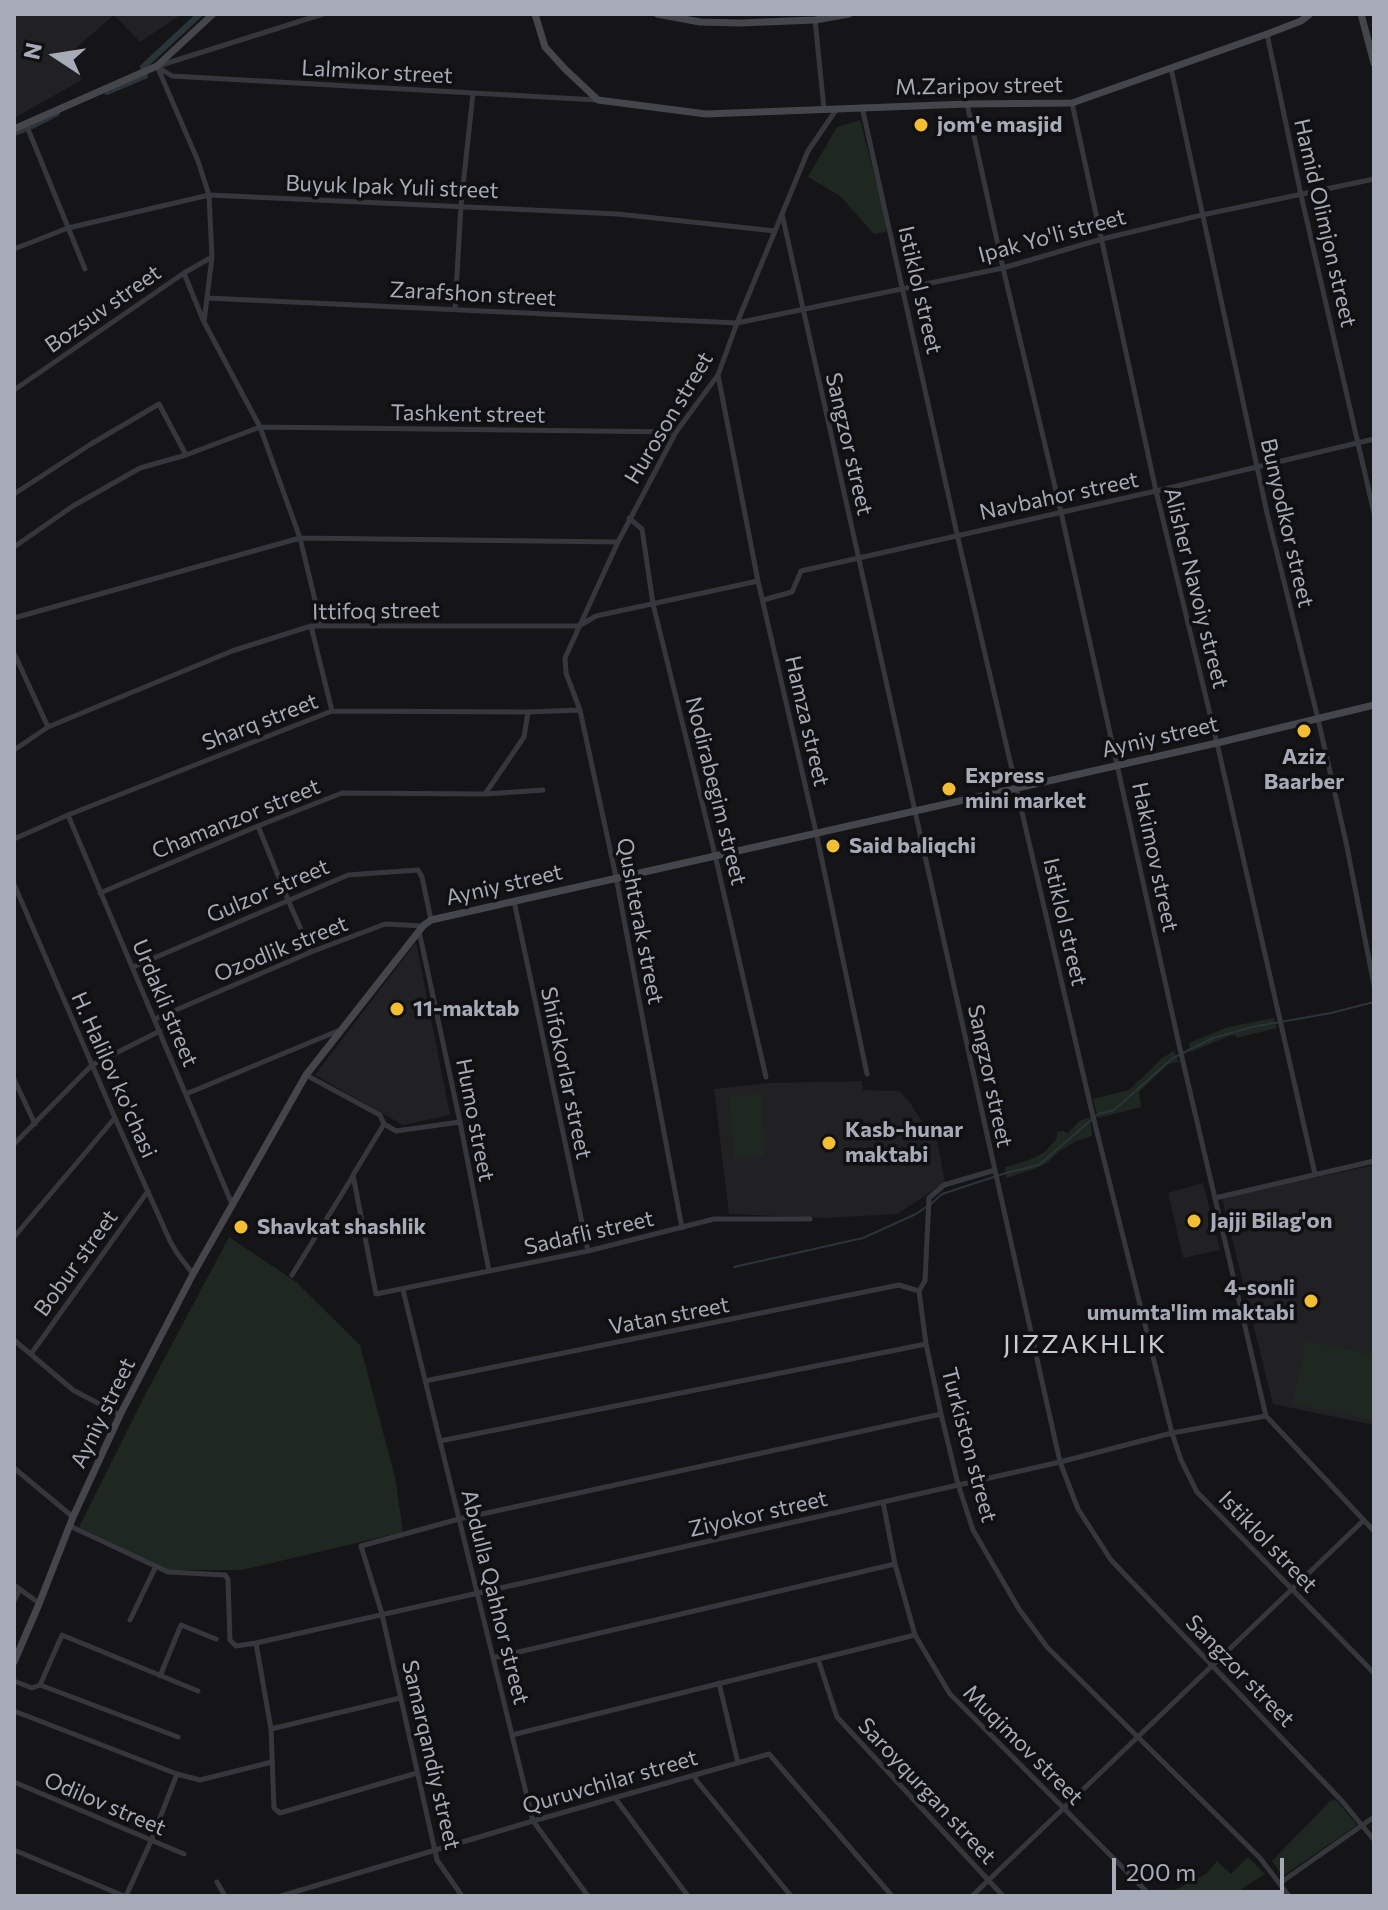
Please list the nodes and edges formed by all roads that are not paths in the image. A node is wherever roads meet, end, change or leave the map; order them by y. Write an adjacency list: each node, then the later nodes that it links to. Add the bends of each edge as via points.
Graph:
1 (213, 14): 11 (street)
2 (323, 14): 11 (street)
3 (535, 14): 14 (street, via 545,47)
4 (657, 14): 8 (street, via 700,22)
5 (849, 14): 8 (street)
6 (1310, 14): 9 (street, M.Zaripov street)
7 (1361, 14): 10 (street)
8 (815, 17): 19 (street)
9 (1267, 34): 12 (street, M.Zaripov street); 24 (street, Hamid Olimjon street)
10 (1374, 63)
11 (157, 66): 13 (street, Lalmikor street, via 172,76); 20 (street); 23 (street)
12 (1171, 68): 15 (street, M.Zaripov street); 27 (street, Bunyodkor street)
13 (473, 93): 14 (street, Lalmikor street); 25 (street)
14 (598, 100): 19 (street, M.Zaripov street, via 706,114)
15 (1072, 103): 16 (street, M.Zaripov street); 30 (street, Alisher Navoiy street)
16 (967, 104): 17 (street, M.Zaripov street); 33 (street, Hakimov street)
17 (862, 107): 18 (street, M.Zaripov street); 36 (street, Istiklol street)
18 (836, 109): 19 (street, M.Zaripov street); 26 (street, Huroson street, via 808,151)
19 (824, 110)
20 (26, 124): 21 (street); 28 (street)
21 (14, 129)
22 (1374, 179): 24 (street, Ipak Yo'li street)
23 (209, 195): 25 (street, Buyuk Ipak Yuli street); 28 (street, Buyuk Ipak Yuli street); 32 (street)
24 (1301, 195): 27 (street, Ipak Yo'li street); 47 (street, Hamid Olimjon street)
25 (461, 205): 29 (street, Buyuk Ipak Yuli street); 38 (street)
26 (782, 214): 29 (street, Huroson street); 39 (street, Sangzor street)
27 (1202, 215): 30 (street, Ipak Yo'li street); 49 (street, Bunyodkor street)
28 (68, 228): 31 (street, Buyuk Ipak Yuli street); 34 (street)
29 (775, 231): 41 (street, Huroson street)
30 (1102, 239): 33 (street, Ipak Yo'li street); 50 (street, Alisher Navoiy street)
31 (14, 249)
32 (212, 257): 35 (street, Bozsuv street); 37 (street)
33 (1003, 268): 36 (street, Ipak Yo'li street); 52 (street, Hakimov street)
34 (85, 269)
35 (184, 273): 40 (street); 43 (street, Bozsuv street)
36 (904, 287): 39 (street, Ipak Yo'li street); 55 (street, Istiklol street)
37 (207, 298): 38 (street, Zarafshon street); 40 (street)
38 (455, 309): 41 (street, Zarafshon street)
39 (802, 310): 41 (street, Ipak Yo'li street); 59 (street, Sangzor street)
40 (204, 322): 44 (street)
41 (737, 323): 42 (street, Huroson street)
42 (718, 375): 45 (street, Huroson street); 60 (street, Hamza street)
43 (14, 390)
44 (260, 427): 45 (street, Tashkent street); 48 (street); 56 (street)
45 (676, 432): 54 (street, Huroson street)
46 (1374, 439): 47 (street, Navbahor street)
47 (1358, 443): 49 (street, Navbahor street); 53 (street, Hamid Olimjon street)
48 (186, 455): 51 (street, via 159,404); 58 (street, via 140,468)
49 (1257, 467): 50 (street, Navbahor street); 72 (street, Bunyodkor street)
50 (1156, 491): 52 (street, Navbahor street); 74 (street, Alisher Navoiy street)
51 (14, 494)
52 (1061, 512): 55 (street, Navbahor street); 76 (street, Hakimov street)
53 (1374, 513)
54 (629, 518): 57 (street, Huroson street); 62 (street, Nodirabegim street, via 642,529)
55 (957, 534): 59 (street, Navbahor street); 77 (street, Istiklol street)
56 (300, 538): 57 (street); 63 (street); 64 (street)
57 (618, 542): 66 (street, Huroson street)
58 (14, 547)
59 (858, 558): 61 (street, Navbahor street, via 801,571 792,592); 80 (street, Sangzor street)
60 (758, 581): 61 (street, Hamza street); 62 (street, Ittifoq street)
61 (763, 600): 83 (street, Hamza street)
62 (653, 604): 66 (street, Ittifoq street, via 596,616); 85 (street, Nodirabegim street)
63 (14, 618)
64 (321, 625): 65 (street, Ittifoq street); 66 (street, Ittifoq street)
65 (311, 626): 70 (street); 73 (street, Ittifoq street, via 232,651)
66 (579, 626): 69 (street, Qushterak street, via 565,658)
67 (14, 653): 73 (street)
68 (1374, 705): 72 (street, Ayniy street)
69 (580, 710): 71 (street, Sharq street); 86 (street, Qushterak street)
70 (332, 711): 71 (street, Sharq street); 81 (street, Sharq street)
71 (528, 712): 79 (street, via 524,737)
72 (1318, 719): 74 (street, Ayniy street); 95 (street, Bunyodkor street)
73 (48, 727): 75 (street, Ittifoq street)
74 (1217, 743): 76 (street, Ayniy street); 112 (street, Alisher Navoiy street)
75 (14, 750)
76 (1118, 764): 77 (street, Ayniy street); 115 (street, Hakimov street)
77 (1017, 788): 80 (street, Ayniy street); 133 (street, Istiklol street)
78 (543, 790): 79 (street, Chamanzor street)
79 (485, 794): 82 (street, Chamanzor street, via 342,793)
80 (915, 810): 83 (street, Ayniy street); 111 (street, Sangzor street)
81 (68, 815): 84 (street, Sharq street); 88 (street, Urdakli street)
82 (258, 826): 88 (street, Chamanzor street); 89 (street)
83 (816, 832): 85 (street, Ayniy street); 100 (street, Hamza street)
84 (14, 839)
85 (715, 855): 86 (street, Ayniy street); 102 (street, Nodirabegim street)
86 (616, 877): 90 (street, Ayniy street); 118 (street, Qushterak street)
87 (14, 884): 99 (street, H. Halilov ko'chasi)
88 (100, 893): 94 (street, Urdakli street)
89 (288, 900): 91 (street, Gulzor street, via 348,875 418,870); 93 (street); 94 (street, Gulzor street)
90 (514, 901): 91 (street, Ayniy street); 120 (street, Shifokorlar street)
91 (431, 920): 92 (street, Ayniy street)
92 (421, 927): 93 (street, Ozodlik street, via 385,924); 97 (street, Ayniy street); 106 (street, Humo street)
93 (311, 952): 96 (street, Ozodlik street)
94 (133, 967): 96 (street, Urdakli street)
95 (1374, 985)
96 (155, 1019): 98 (street, Urdakli street)
97 (343, 1029): 101 (street, Ayniy street); 104 (street)
98 (160, 1031): 99 (street); 104 (street, Urdakli street)
99 (92, 1065): 105 (street, H. Halilov ko'chasi); 107 (street)
100 (867, 1074)
101 (306, 1075): 108 (street, via 380,1115); 116 (street, Ayniy street)
102 (766, 1077)
103 (14, 1079): 107 (street)
104 (186, 1094): 116 (street, Urdakli street)
105 (115, 1118): 114 (street, H. Halilov ko'chasi); 119 (street)
106 (460, 1122): 108 (street, via 396,1131); 121 (street, Humo street)
107 (35, 1124): 109 (street)
108 (384, 1124): 113 (street)
109 (14, 1144)
110 (1374, 1161): 112 (street)
111 (995, 1170): 125 (street, Turkiston street, via 944,1185 929,1198 925,1281); 135 (street, Sangzor street)
112 (1315, 1174): 115 (street)
113 (353, 1175): 123 (street); 124 (street, Sadafli street, via 376,1294)
114 (148, 1191): 122 (street, H. Halilov ko'chasi, via 177,1253); 128 (street, Bobur street)
115 (1215, 1198): 132 (street, Hakimov street)
116 (232, 1205): 122 (street, Ayniy street)
117 (810, 1219): 118 (street, Sadafli street, via 714,1219)
118 (682, 1228): 120 (street, Sadafli street)
119 (14, 1237)
120 (588, 1251): 121 (street, Sadafli street)
121 (489, 1271): 124 (street, Sadafli street)
122 (193, 1274): 131 (street, Ayniy street)
123 (292, 1275)
124 (403, 1290): 129 (street, Abdulla Qahhor street)
125 (919, 1291): 127 (street, Turkiston street); 129 (street, Vatan street, via 899,1285)
126 (14, 1340): 128 (street)
127 (926, 1344): 130 (street, Turkiston street); 134 (street)
128 (31, 1354): 131 (street, via 73,1390)
129 (425, 1381): 134 (street, Abdulla Qahhor street)
130 (941, 1414): 137 (street, Turkiston street); 140 (street)
131 (120, 1415): 139 (street, Ayniy street)
132 (1266, 1416): 133 (street, Ziyokor street); 141 (street)
133 (1172, 1433): 135 (street, Ziyokor street); 148 (street, Istiklol street, via 1197,1492)
134 (440, 1441): 140 (street, Abdulla Qahhor street)
135 (1060, 1462): 137 (street, Ziyokor street); 160 (street, Sangzor street, via 1078,1509 1111,1560)
136 (14, 1468): 139 (street)
137 (958, 1484): 138 (street, Ziyokor street); 172 (street, Turkiston street, via 973,1530 1019,1609 1047,1647)
138 (883, 1502): 144 (street, Muqimov street); 149 (street, Ziyokor street)
139 (73, 1517): 142 (street, Ayniy street)
140 (459, 1519): 149 (street, Abdulla Qahhor street); 152 (street, Samarqandiy street, via 361,1546)
141 (1364, 1520): 143 (street); 148 (street)
142 (70, 1526): 145 (street); 151 (street, Ayniy street)
143 (1374, 1531)
144 (895, 1564): 154 (street, Muqimov street); 157 (street)
145 (156, 1566): 153 (street); 156 (street, via 168,1572 225,1575 230,1640 236,1646)
146 (14, 1585): 147 (street)
147 (20, 1589): 150 (street); 151 (street)
148 (1292, 1589): 160 (street); 161 (street, Istiklol street)
149 (477, 1594): 152 (street, Ziyokor street); 157 (street, Abdulla Qahhor street)
150 (14, 1601)
151 (39, 1604): 159 (street, Ayniy street)
152 (382, 1614): 156 (street, Ziyokor street); 167 (street, Samarqandiy street)
153 (130, 1620)
154 (915, 1635): 158 (street); 180 (street, Muqimov street, via 950,1694)
155 (216, 1639): 162 (street, via 181,1625)
156 (256, 1643): 169 (street)
157 (493, 1658): 170 (street, Abdulla Qahhor street)
158 (818, 1659): 164 (street); 189 (street, Saroyqurgan street, via 837,1717)
159 (14, 1662)
160 (1211, 1665): 172 (street); 183 (street, Sangzor street)
161 (1374, 1673)
162 (160, 1676): 165 (street, via 62,1635); 166 (street)
163 (14, 1681): 165 (street, via 32,1688)
164 (719, 1683): 170 (street); 174 (street)
165 (40, 1685): 171 (street)
166 (198, 1691)
167 (400, 1698): 169 (street); 175 (street, Samarqandiy street)
168 (14, 1711): 176 (street)
169 (271, 1729): 173 (street)
170 (512, 1735): 182 (street, Abdulla Qahhor street)
171 (178, 1737)
172 (1137, 1737): 180 (street); 191 (street, Turkiston street)
173 (272, 1762): 175 (street, via 274,1808 280,1813); 176 (street, via 200,1780)
174 (738, 1763): 177 (street, Quruvchilar street); 199 (street, Quruvchilar street, via 769,1754)
175 (417, 1773): 187 (street, Samarqandiy street)
176 (177, 1774): 185 (street)
177 (694, 1775): 179 (street, Quruvchilar street); 198 (street)
178 (14, 1782): 185 (street, Odilov street)
179 (615, 1798): 182 (street, Quruvchilar street); 197 (street)
180 (1063, 1808): 189 (street); 202 (street, Muqimov street)
181 (1374, 1817): 183 (street)
182 (533, 1821): 187 (street, Quruvchilar street); 196 (street, Abdulla Qahhor street)
183 (1363, 1825): 184 (street, Sangzor street); 191 (street)
184 (1374, 1840)
185 (151, 1841): 188 (street, Odilov street); 192 (street)
186 (14, 1850): 192 (street)
187 (435, 1850): 194 (street, Quruvchilar street); 195 (street, Samarqandiy street)
188 (184, 1854)
189 (989, 1880): 200 (street); 201 (street, Saroyqurgan street)
190 (217, 1882): 193 (street)
191 (1279, 1883): 203 (street, Turkiston street)
192 (125, 1896)
193 (225, 1896)
194 (281, 1896)
195 (462, 1896)
196 (588, 1896)
197 (688, 1896)
198 (791, 1896)
199 (892, 1896)
200 (972, 1896)
201 (1003, 1896)
202 (1151, 1896)
203 (1289, 1896)

